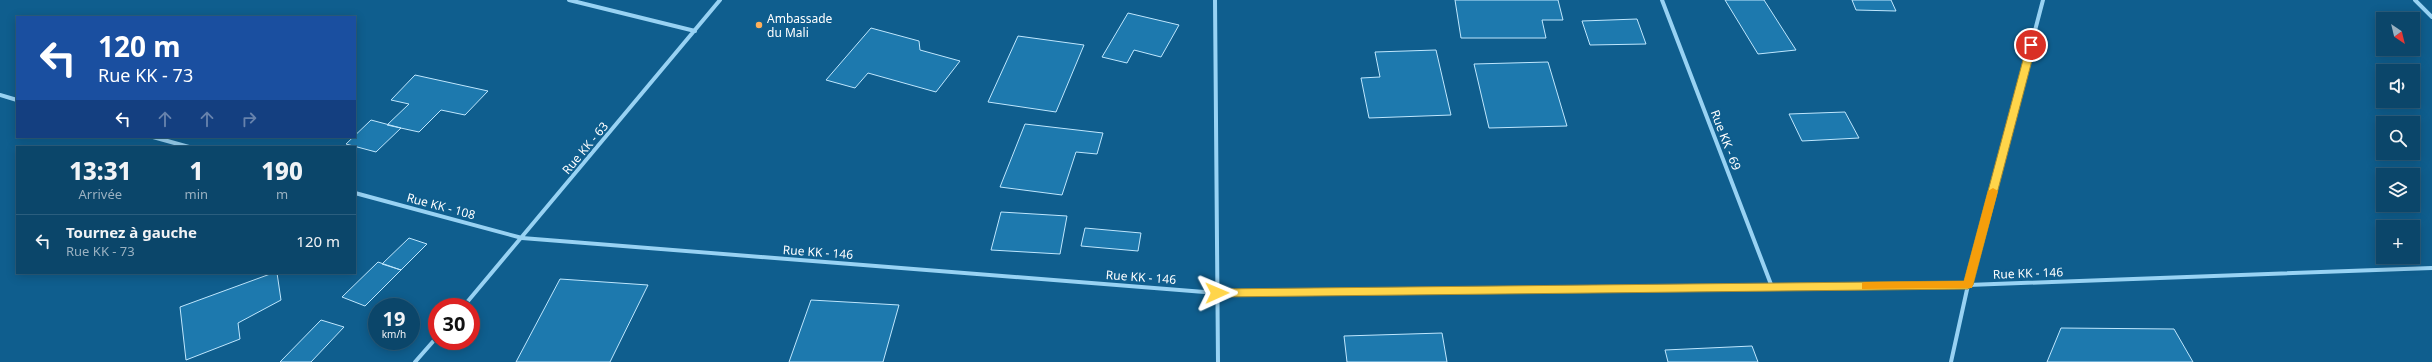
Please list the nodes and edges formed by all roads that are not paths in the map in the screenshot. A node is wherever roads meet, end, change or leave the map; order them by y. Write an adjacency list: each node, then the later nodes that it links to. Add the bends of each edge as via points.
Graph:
1 (569, 0): 8 (street)
2 (720, 0): 8 (street, Rue KK - 63)
3 (1215, 0): 18 (street)
4 (1662, 0): 17 (street, Rue KK - 69)
5 (2043, 0): 16 (street)
6 (2416, 0): 7 (street)
7 (2432, 17)
8 (695, 31): 14 (street, Rue KK - 63)
9 (0, 95): 10 (street)
10 (16, 100)
11 (157, 138): 12 (street)
12 (185, 146)
13 (356, 192): 14 (street, Rue KK - 108)
14 (522, 238): 18 (street, Rue KK - 146); 19 (street, Rue KK - 63)
15 (2432, 268): 16 (street, Rue KK - 146)
16 (1968, 285): 17 (street, Rue KK - 146); 23 (street)
17 (1772, 287): 18 (street, Rue KK - 146)
18 (1217, 293): 22 (street)
19 (471, 298)
20 (428, 347): 21 (street)
21 (415, 362)
22 (1218, 362)
23 (1951, 362)

